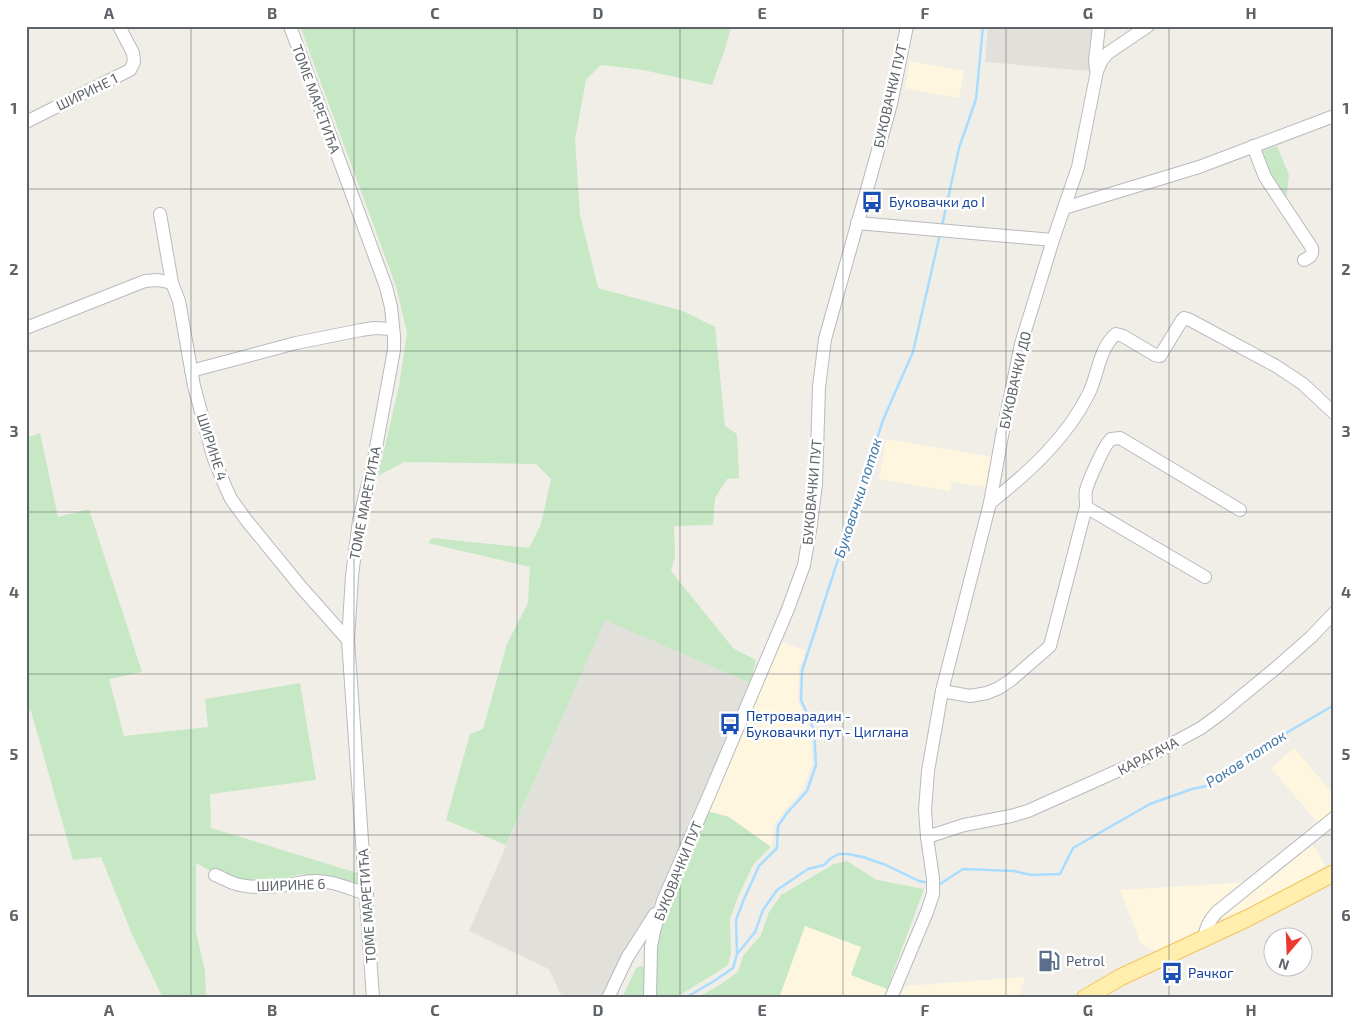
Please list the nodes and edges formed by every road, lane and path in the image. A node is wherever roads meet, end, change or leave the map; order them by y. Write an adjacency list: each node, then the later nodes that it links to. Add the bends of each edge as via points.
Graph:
1 (119, 26): 8 (street, ШИРИНЕ 1, via 133,53 134,62 130,70)
2 (290, 26): 17 (street, ТОМЕ МАРЕТИЋА, via 386,287)
3 (906, 26): 12 (street, БУКОВАЧКИ ПУТ, via 891,104)
4 (1099, 26): 6 (street)
5 (1148, 26): 6 (street, via 1108,52)
6 (1097, 71): 10 (street, БУКОВАЧКИ ДО, via 1078,167)
7 (1334, 116): 9 (street)
8 (26, 122)
9 (1253, 146): 10 (street, via 1199,167); 14 (street, via 1266,177 1312,248 1311,256)
10 (1064, 208): 13 (street, БУКОВАЧКИ ДО)
11 (160, 214): 15 (street, ШИРИНЕ 4)
12 (857, 223): 13 (street); 32 (street, БУКОВАЧКИ ПУТ, via 825,344 819,387 816,484 804,565)
13 (1053, 240): 20 (street, БУКОВАЧКИ ДО, via 1021,344)
14 (1304, 260)
15 (172, 283): 16 (street, via 145,281); 18 (street, ШИРИНЕ 4, via 179,301)
16 (26, 328)
17 (393, 329): 18 (street, via 374,328 296,343); 25 (street, ТОМЕ МАРЕТИЋА, via 392,364 359,520)
18 (191, 371): 25 (street, ШИРИНЕ 4, via 210,448 231,499)
19 (1334, 413): 20 (street, via 1303,384 1276,366 1186,318 1160,356 1116,334 1108,343 1089,392 1063,435 1011,487)
20 (990, 503): 26 (street, БУКОВАЧКИ ДО)
21 (1086, 506): 22 (street, via 1086,490 1100,456 1111,439 1120,438); 23 (street); 26 (street, via 1050,646 1011,680 988,693 970,696)
22 (1240, 510)
23 (1205, 577)
24 (1334, 613): 28 (street, КАРАГАЧА, via 1311,637 1201,728 1144,759 1028,811)
25 (348, 640): 31 (street, ТОМЕ МАРЕТИЋА)
26 (942, 690): 28 (street, БУКОВАЧКИ ДО, via 928,771)
27 (1334, 818): 33 (street, via 1217,912 1209,921)
28 (927, 837): 39 (street, БУКОВАЧКИ ДО, via 933,894)
29 (1334, 873): 33 (main road)
30 (215, 875): 31 (street, ШИРИНЕ 6, via 234,884 249,886 329,882)
31 (367, 894): 36 (street, ТОМЕ МАРЕТИЋА)
32 (663, 901): 34 (street); 35 (street, БУКОВАЧКИ ПУТ, via 654,931)
33 (1204, 938): 40 (main road)
34 (627, 958): 35 (street, via 638,954); 37 (street)
35 (651, 963): 38 (street, БУКОВАЧКИ ПУТ)
36 (373, 998)
37 (608, 998)
38 (650, 998)
39 (891, 998)
40 (1085, 998)

